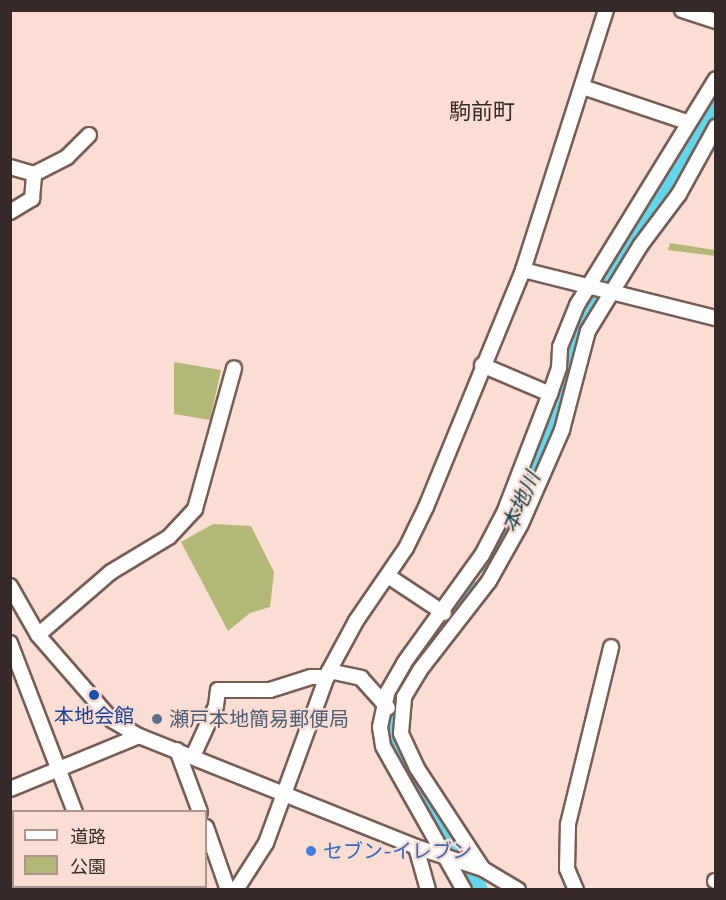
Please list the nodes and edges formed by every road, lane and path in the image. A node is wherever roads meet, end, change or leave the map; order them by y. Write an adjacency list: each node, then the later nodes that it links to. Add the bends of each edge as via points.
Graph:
1 (606, 10): 5 (street)
2 (682, 10): 3 (street)
3 (716, 21)
4 (716, 79): 6 (street)
5 (583, 87): 6 (street); 12 (street)
6 (687, 122): 13 (street)
7 (716, 127): 14 (street, via 679,194 640,246)
8 (88, 135): 10 (street, via 67,157)
9 (10, 167): 10 (street)
10 (34, 174): 11 (street, via 32,199)
11 (10, 212)
12 (523, 270): 13 (street); 16 (street)
13 (588, 287): 14 (street); 18 (street, via 560,347 559,368)
14 (613, 292): 15 (street); 28 (street, via 585,339 562,430 521,524 489,581 420,670 404,698)
15 (716, 318)
16 (482, 365): 18 (street); 19 (street, via 426,507)
17 (234, 368): 23 (street, via 195,509 169,537 111,572)
18 (550, 393): 21 (street, via 504,513)
19 (388, 576): 21 (street); 26 (street, via 356,621)
20 (10, 585): 22 (street)
21 (444, 613): 27 (street, via 404,663)
22 (17, 617): 23 (street)
23 (38, 635): 29 (street, via 102,711)
24 (10, 643): 32 (street)
25 (611, 646): 46 (street, via 567,824 567,868)
26 (328, 674): 27 (street, via 361,678); 31 (street, via 270,690 218,690 216,706); 34 (street)
27 (384, 706): 28 (street); 39 (street, via 380,727 383,746)
28 (402, 713): 40 (street, via 401,733 417,768)
29 (139, 736): 30 (street); 32 (street)
30 (177, 750): 31 (street); 36 (street)
31 (193, 756): 34 (street)
32 (59, 770): 33 (street); 35 (street)
33 (10, 789)
34 (285, 795): 38 (street); 42 (street, via 257,861)
35 (74, 810)
36 (199, 810)
37 (207, 830): 41 (street)
38 (416, 847): 39 (street); 43 (street)
39 (444, 856): 40 (street); 44 (street)
40 (483, 869): 45 (street)
41 (228, 890)
42 (237, 890)
43 (428, 890)
44 (464, 890)
45 (518, 890)
46 (576, 890)

